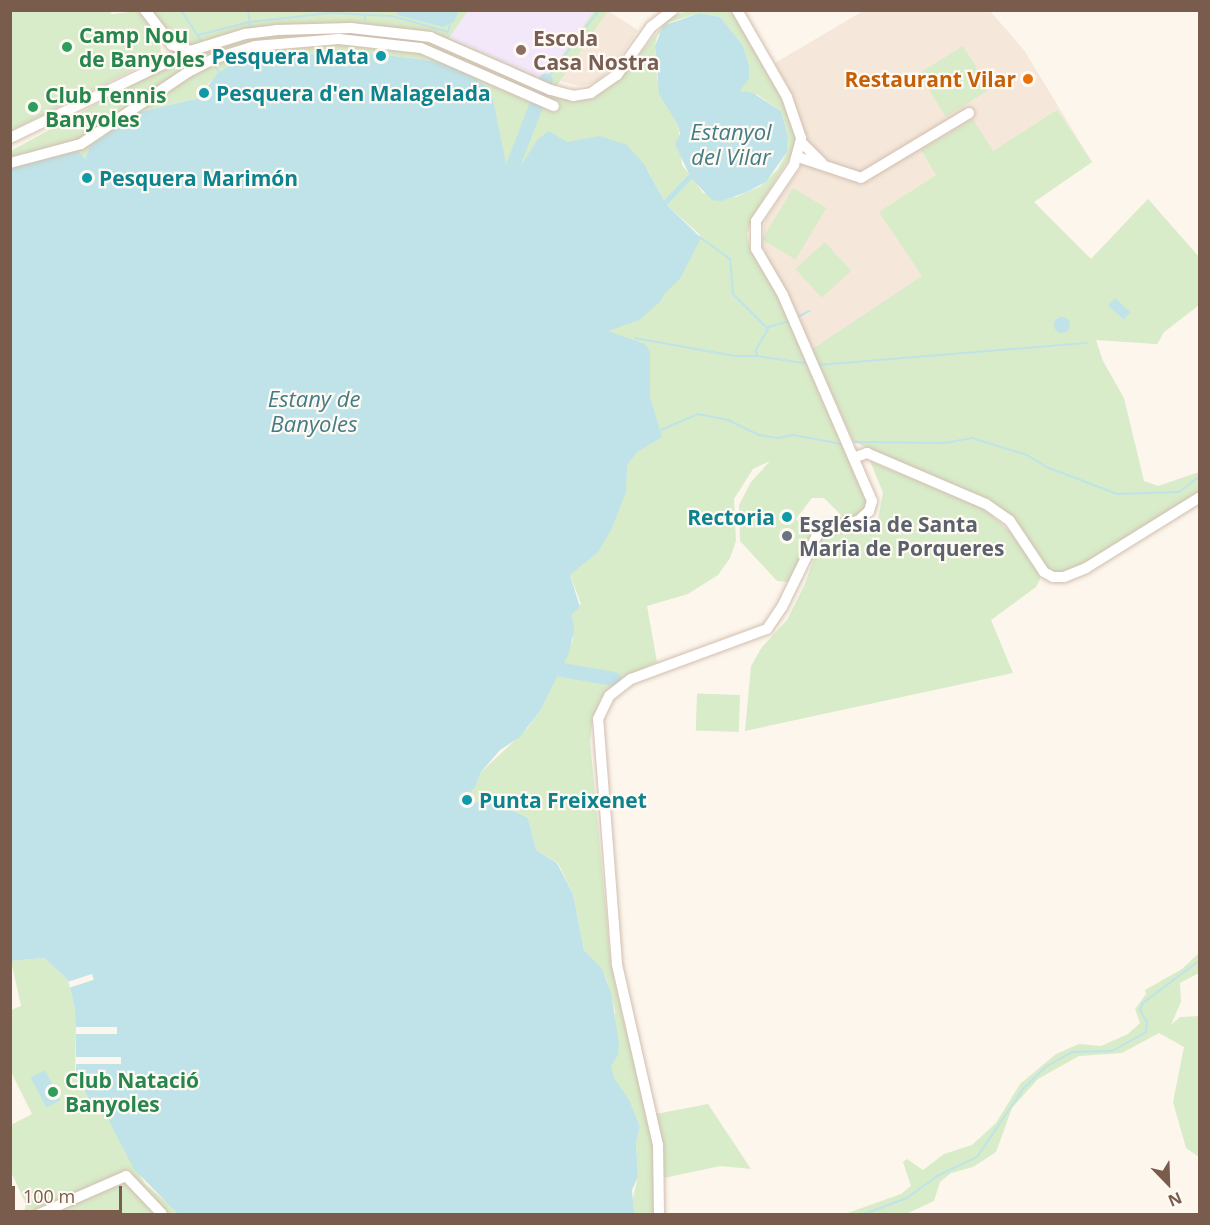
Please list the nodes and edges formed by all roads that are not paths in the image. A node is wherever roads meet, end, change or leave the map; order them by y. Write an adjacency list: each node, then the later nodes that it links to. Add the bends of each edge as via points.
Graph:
1 (146, 10): 4 (street)
2 (673, 10): 5 (street, via 651,27 617,75 602,89 573,96 445,42 392,31 260,31)
3 (737, 10): 10 (street, via 788,97)
4 (168, 40): 5 (street); 6 (street)
5 (190, 51): 6 (street)
6 (164, 62): 9 (street)
7 (550, 104): 12 (street, via 436,52 339,39 277,44 207,63 140,102 81,144)
8 (969, 113): 13 (street, via 861,178)
9 (10, 138)
10 (802, 143): 11 (street); 13 (street)
11 (798, 156): 13 (street); 14 (street, via 763,207 753,231 758,256 783,296)
12 (10, 163)
13 (822, 163)
14 (856, 457): 15 (street, via 867,453 986,504 1010,521 1044,572 1053,577 1086,568); 18 (street, via 871,492 869,511 858,520 820,529 767,629 630,679 609,696 598,719 617,964 658,1144)
15 (1200, 497)
16 (39, 1215): 17 (street, via 126,1176)
17 (162, 1215)
18 (659, 1215)

